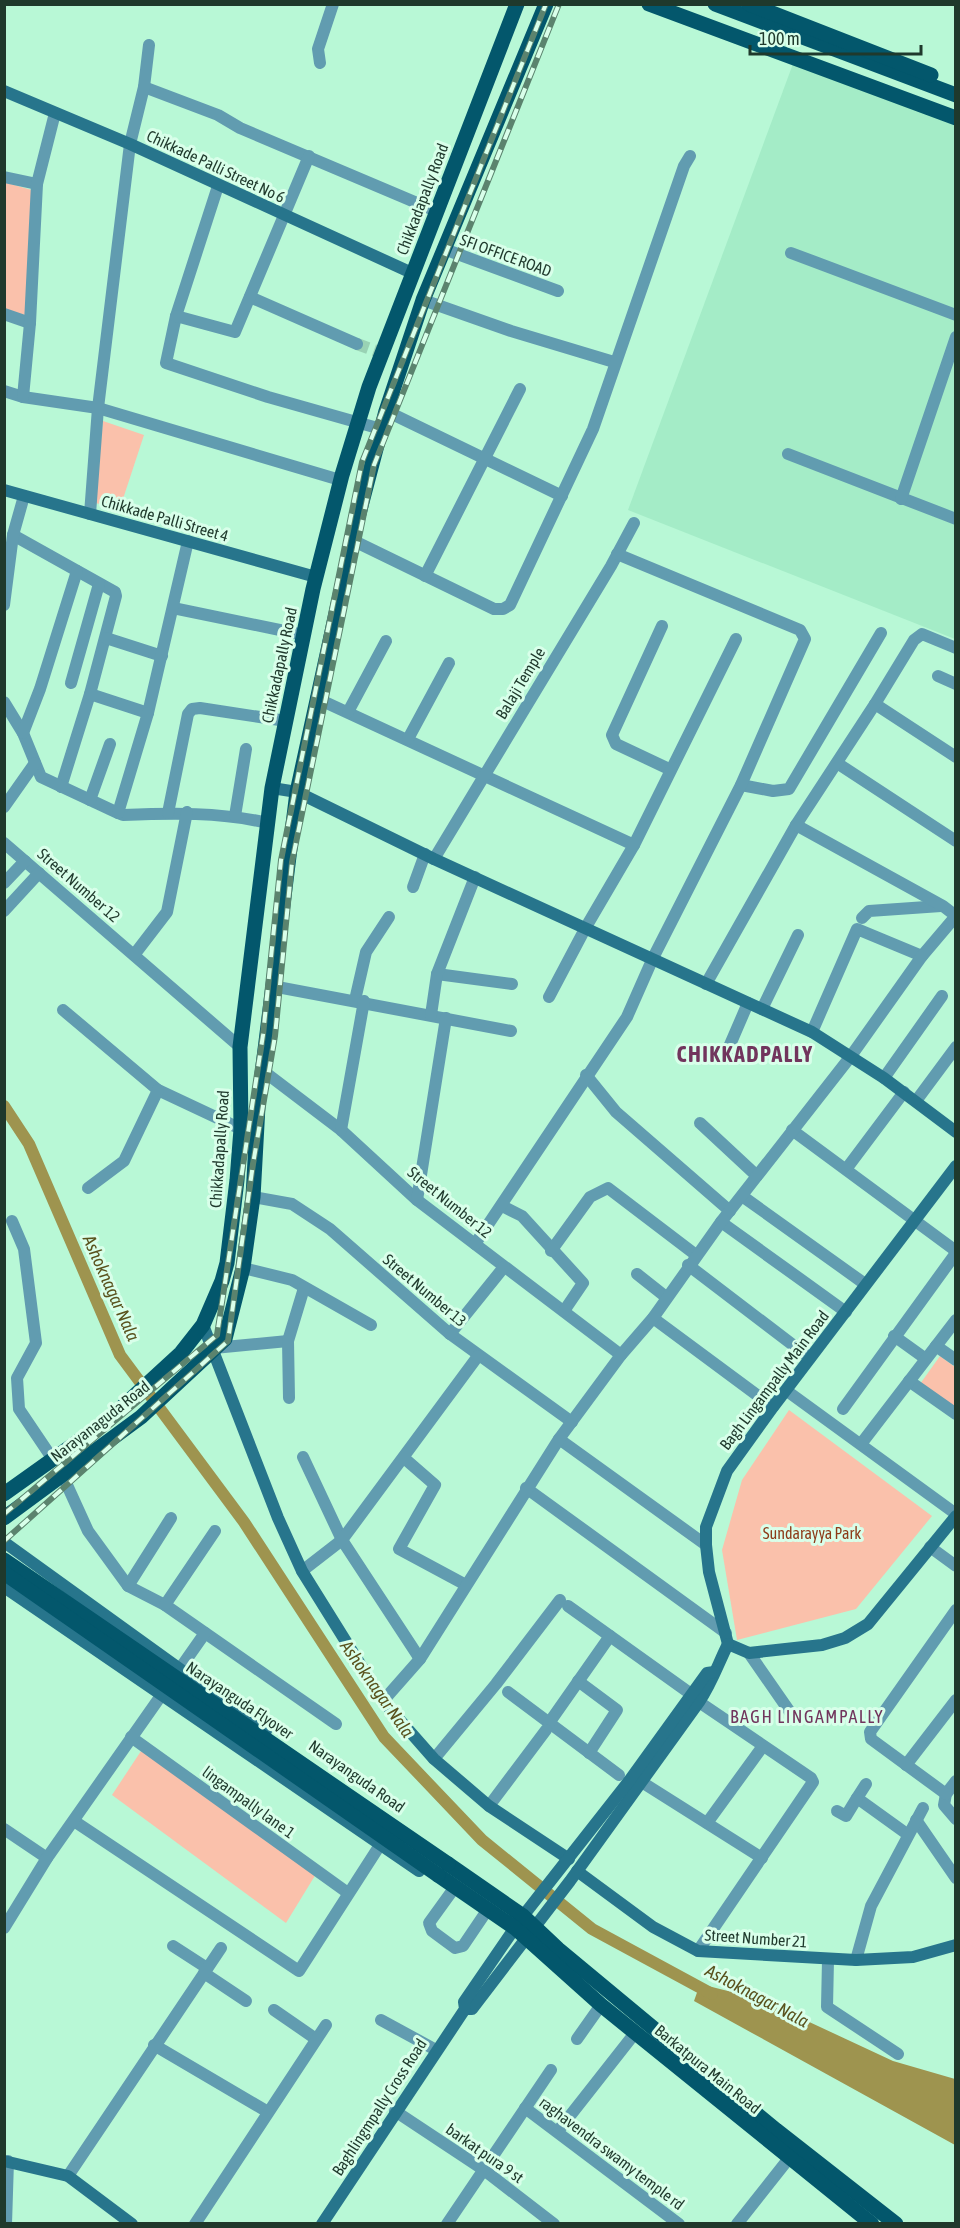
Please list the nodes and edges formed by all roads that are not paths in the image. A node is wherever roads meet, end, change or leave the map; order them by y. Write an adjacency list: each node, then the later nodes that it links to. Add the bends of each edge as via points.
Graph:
1 (333, 4): 9 (street, via 318,49)
2 (517, 4): 17 (main road, Chikkadapally Road)
3 (546, 4): 18 (main road)
4 (649, 4): 7 (main road)
5 (715, 4): 13 (main road)
6 (749, 4): 10 (main road)
7 (668, 6): 14 (main road); 16 (main road)
8 (149, 45): 11 (street)
9 (320, 63)
10 (956, 84)
11 (144, 87): 19 (street); 20 (street)
12 (4, 91): 15 (street, Chikkade Palli Street No 6)
13 (956, 95)
14 (956, 110)
15 (56, 113): 19 (street, Chikkade Palli Street No 6); 23 (street)
16 (956, 118)
17 (472, 120): 18 (main road); 25 (main road, Chikkadapally Road)
18 (493, 129): 27 (main road)
19 (130, 144): 24 (street, Chikkade Palli Street No 6); 43 (street)
20 (309, 156): 25 (street); 26 (street)
21 (690, 156): 39 (street)
22 (4, 177): 23 (street)
23 (37, 184): 36 (street)
24 (218, 186): 26 (street, Chikkade Palli Street No 6); 35 (street)
25 (436, 212): 29 (main road, Chikkadapally Road)
26 (285, 217): 29 (street, Chikkade Palli Street No 6); 31 (street)
27 (444, 249): 30 (street, SFI OFFICE ROAD); 32 (main road)
28 (791, 254): 34 (street)
29 (412, 273): 45 (main road, Chikkadapally Road)
30 (558, 291)
31 (250, 297): 35 (street, via 235,332); 38 (street)
32 (423, 300): 39 (street); 44 (main road)
33 (4, 315): 36 (street)
34 (956, 315)
35 (176, 316): 45 (street, via 166,363)
36 (30, 323): 42 (street)
37 (956, 337): 53 (street)
38 (357, 344)
39 (614, 362): 52 (street, via 593,429)
40 (520, 389): 48 (street)
41 (4, 391): 42 (street)
42 (23, 397): 43 (street)
43 (98, 408): 49 (street); 54 (street)
44 (386, 411): 46 (main road); 48 (street)
45 (358, 423): 46 (street); 49 (main road, Chikkadapally Road)
46 (381, 429): 58 (main road)
47 (788, 454): 53 (street)
48 (485, 460): 52 (street); 62 (street)
49 (340, 480): 63 (main road, Chikkadapally Road)
50 (4, 490): 51 (street, Chikkade Palli Street 4)
51 (24, 496): 54 (street, Chikkade Palli Street 4); 57 (street)
52 (562, 496): 62 (street, via 510,605 494,609)
53 (901, 499): 55 (street)
54 (90, 514): 59 (street, Chikkade Palli Street 4)
55 (956, 519)
56 (633, 523): 60 (street, Balaji Temple)
57 (10, 540): 61 (street); 65 (street)
58 (352, 540): 62 (street); 80 (main road)
59 (188, 541): 63 (street, Chikkade Palli Street 4); 66 (street)
60 (617, 554): 94 (street, Balaji Temple); 95 (street, via 749,607 804,634 804,645)
61 (77, 571): 64 (street); 86 (street)
62 (425, 576)
63 (316, 577): 69 (main road, Chikkadapally Road)
64 (99, 584): 70 (street, via 116,596); 77 (street)
65 (4, 605)
66 (173, 608): 69 (street); 74 (street)
67 (662, 626): 93 (street, via 612,735 615,744)
68 (881, 633): 95 (street, via 789,789)
69 (304, 635): 85 (main road, Chikkadapally Road)
70 (106, 638): 74 (street); 79 (street)
71 (735, 639): 93 (street)
72 (386, 641): 83 (street)
73 (956, 648): 82 (street, via 918,635)
74 (162, 656): 84 (street)
75 (449, 663): 87 (street)
76 (938, 676): 78 (street)
77 (71, 683)
78 (956, 684)
79 (90, 694): 84 (street); 96 (street)
80 (316, 698): 83 (street); 98 (main road)
81 (4, 702): 86 (street)
82 (875, 704): 90 (street); 92 (street)
83 (348, 712): 87 (street)
84 (148, 713): 102 (street)
85 (286, 721): 97 (main road, Chikkadapally Road); 103 (street, via 192,709)
86 (23, 733): 91 (street)
87 (408, 739): 94 (street)
88 (110, 744): 99 (street)
89 (246, 748): 104 (street)
90 (956, 757)
91 (35, 763): 96 (street, via 41,777); 100 (street)
92 (837, 763): 106 (street); 107 (street)
93 (669, 769): 109 (street)
94 (482, 777): 109 (street); 110 (street, Balaji Temple)
95 (741, 786): 124 (street)
96 (62, 787): 99 (street)
97 (272, 788): 98 (street); 105 (main road, Chikkadapally Road)
98 (297, 792): 110 (street); 128 (main road)
99 (90, 800): 102 (street)
100 (4, 807)
101 (187, 812): 103 (street); 104 (street); 122 (street, via 167,912)
102 (118, 813): 103 (street)
103 (168, 813)
104 (235, 816): 105 (street)
105 (267, 823): 139 (main road, Chikkadapally Road)
106 (795, 825): 116 (street); 127 (street)
107 (956, 841)
108 (4, 843): 111 (street, Street Number 12)
109 (634, 845): 120 (street)
110 (430, 857): 113 (street); 115 (street, Balaji Temple)
111 (25, 861): 112 (street, Street Number 12); 114 (street)
112 (39, 873): 117 (street); 122 (street, Street Number 12)
113 (475, 877): 120 (street); 125 (street)
114 (4, 883)
115 (413, 887)
116 (943, 906): 119 (street, via 869,911); 123 (street, via 956,916)
117 (4, 911)
118 (389, 916): 131 (street, via 366,952)
119 (862, 918)
120 (586, 927): 124 (street); 130 (street)
121 (798, 934): 133 (street)
122 (134, 955): 139 (street, Street Number 12)
123 (922, 957): 138 (street, via 857,929); 142 (street)
124 (653, 958): 127 (street); 144 (street, via 627,1017)
125 (437, 974): 126 (street); 135 (street)
126 (512, 984)
127 (706, 984): 132 (street)
128 (272, 986): 131 (street); 143 (main road)
129 (942, 996): 145 (street)
130 (549, 997)
131 (359, 1001): 135 (street); 151 (street)
132 (748, 1003): 133 (street); 141 (street)
133 (762, 1009): 138 (street)
134 (63, 1010): 146 (street)
135 (431, 1015): 136 (street)
136 (446, 1018): 137 (street); 160 (street)
137 (511, 1031)
138 (812, 1032): 142 (street)
139 (240, 1047): 150 (main road, Chikkadapally Road)
140 (956, 1047): 148 (street)
141 (726, 1054)
142 (851, 1056): 145 (street); 152 (street)
143 (262, 1070): 151 (street, Street Number 12); 159 (main road)
144 (586, 1075): 161 (street); 162 (street, via 616,1112)
145 (884, 1078): 147 (street)
146 (158, 1090): 150 (street); 157 (street, via 124,1161)
147 (904, 1092): 148 (street); 155 (street)
148 (916, 1101): 153 (street)
149 (700, 1123): 156 (street)
150 (241, 1129): 180 (main road, Chikkadapally Road, via 227,1263)
151 (341, 1130): 160 (street, Street Number 12)
152 (792, 1130): 155 (street); 156 (street)
153 (956, 1132)
154 (956, 1166): 163 (street, Bagh Lingampally Main Road)
155 (847, 1168): 163 (street)
156 (757, 1176): 158 (street)
157 (88, 1188)
158 (742, 1196): 162 (street); 173 (street)
159 (253, 1197): 171 (main road); 182 (street, Street Number 13, via 292,1204 330,1229)
160 (417, 1200): 166 (street, Street Number 12)
161 (502, 1206): 166 (street); 167 (street, via 522,1216)
162 (730, 1211): 165 (street)
163 (916, 1219): 168 (street); 173 (street, Bagh Lingampally Main Road)
164 (12, 1221): 203 (street, via 24,1249 36,1343 17,1378 19,1409)
165 (721, 1222): 169 (street); 177 (street)
166 (475, 1244): 170 (street, Street Number 12)
167 (551, 1251): 169 (street, via 590,1197 608,1188); 176 (street, via 583,1283)
168 (956, 1252): 183 (street)
169 (692, 1260): 175 (street); 190 (street)
170 (504, 1267): 176 (street, Street Number 12); 182 (street)
171 (243, 1268): 174 (street, via 291,1280); 186 (main road, via 225,1339)
172 (637, 1274): 175 (street)
173 (865, 1284): 177 (street, Bagh Lingampally Main Road)
174 (304, 1288): 181 (street); 184 (street)
175 (666, 1297): 178 (street)
176 (564, 1311): 188 (street, Street Number 12)
177 (846, 1312): 190 (street, Bagh Lingampally Main Road)
178 (653, 1318): 188 (street); 196 (street)
179 (956, 1320): 185 (street)
180 (203, 1325): 186 (street); 187 (main road, Chikkadapally Road)
181 (371, 1325)
182 (450, 1334): 189 (street, Street Number 13)
183 (894, 1336): 191 (street); 197 (street)
184 (288, 1341): 186 (street); 195 (street)
185 (936, 1346): 191 (street); 192 (street)
186 (214, 1348): 205 (main road, Narayanaguda Road, via 141,1417); 218 (street)
187 (181, 1353): 203 (main road, Narayanaguda Road, via 108,1420)
188 (621, 1355): 199 (street)
189 (478, 1356): 199 (street, Street Number 13); 204 (street)
190 (810, 1358): 194 (street, Bagh Lingampally Main Road)
191 (926, 1359): 193 (street)
192 (956, 1360)
193 (909, 1381): 198 (street); 201 (street)
194 (787, 1391): 196 (street, Bagh Lingampally Main Road); 201 (street)
195 (289, 1398)
196 (773, 1407): 214 (street, Bagh Lingampally Main Road, via 727,1471 706,1527)
197 (843, 1409)
198 (956, 1413)
199 (572, 1422): 200 (street)
200 (559, 1439): 206 (street); 214 (street)
201 (861, 1444): 208 (street)
202 (303, 1457): 212 (street)
203 (52, 1458): 207 (main road, Narayanaguda Road)
204 (404, 1458): 212 (street); 220 (street, via 435,1485 399,1549)
205 (62, 1474): 209 (main road, Narayanaguda Road); 221 (street, via 88,1532)
206 (526, 1488): 220 (street); 227 (street)
207 (4, 1494)
208 (956, 1515): 215 (street)
209 (4, 1518)
210 (171, 1518): 221 (street)
211 (215, 1531): 223 (street)
212 (342, 1540): 218 (street); 229 (street)
213 (4, 1542): 230 (street, Narayanguda Road)
214 (705, 1545): 227 (street, Bagh Lingampally Main Road)
215 (930, 1547): 217 (street); 228 (street, via 868,1624 845,1638 822,1646)
216 (4, 1560): 264 (main road, Narayanguda Flyover, bridge)
217 (956, 1566)
218 (302, 1571): 236 (street)
219 (4, 1574): 264 (main road, Narayanguda Flyover, bridge)
220 (465, 1585): 229 (street)
221 (128, 1586): 223 (street)
222 (4, 1587): 232 (street)
223 (165, 1605): 225 (street)
224 (956, 1610): 244 (street, via 870,1732 871,1739)
225 (205, 1633): 230 (street); 238 (street)
226 (610, 1636): 231 (street); 234 (street); 243 (street, via 564,1603)
227 (727, 1639): 228 (street); 234 (street, via 714,1672 707,1674)
228 (749, 1653): 237 (street)
229 (420, 1659): 236 (street)
230 (180, 1669): 232 (street); 264 (street, Narayanguda Road, via 449,1860)
231 (578, 1681): 239 (street); 242 (street, via 617,1710)
232 (161, 1692): 240 (street); 260 (street)
233 (507, 1692): 239 (street)
234 (695, 1698): 241 (street); 246 (street); 263 (street)
235 (956, 1700): 244 (street)
236 (383, 1701): 243 (street)
237 (792, 1715)
238 (336, 1724)
239 (548, 1726): 242 (street); 251 (street)
240 (131, 1737): 256 (street); 267 (street, lingampally lane 1)
241 (763, 1746): 257 (street); 262 (street, via 813,1782)
242 (589, 1753): 245 (street)
243 (434, 1759): 251 (street)
244 (906, 1765): 249 (street)
245 (619, 1775)
246 (640, 1781): 257 (street); 265 (street)
247 (956, 1781): 249 (street)
248 (866, 1784): 250 (street)
249 (946, 1794): 254 (street, via 944,1805)
250 (857, 1798): 253 (street, via 846,1816); 259 (street)
251 (489, 1806): 263 (street)
252 (923, 1808): 255 (street)
253 (837, 1811)
254 (956, 1819)
255 (916, 1820): 259 (street); 266 (street)
256 (74, 1821): 261 (street); 267 (street, via 299,1971)
257 (707, 1823): 262 (street)
258 (4, 1829): 261 (street)
259 (907, 1834): 276 (street, via 871,1906)
260 (380, 1845): 264 (street, via 440,1883); 267 (street)
261 (47, 1858): 270 (street)
262 (762, 1858): 274 (street)
263 (565, 1864): 269 (street)
264 (449, 1876): 268 (main road); 268 (street, via 429,1923 432,1931 455,1948 463,1946); 269 (main road)
265 (574, 1876): 269 (street); 274 (street, Street Number 21)
266 (956, 1878)
267 (348, 1893)
268 (488, 1909): 269 (main road)
269 (528, 1921): 279 (main road, Barkatpura Main Road); 287 (street, Baghlingmpally Cross Road, via 464,2002 465,2008); 307 (main road, via 767,2123)
270 (4, 1928)
271 (956, 1945): 276 (street, Street Number 21, via 913,1957)
272 (173, 1946): 277 (street)
273 (221, 1948): 277 (street)
274 (698, 1951): 275 (street, Street Number 21)
275 (828, 1960): 276 (street, Street Number 21); 288 (street, via 827,2007)
276 (856, 1960)
277 (206, 1970): 278 (street); 286 (street)
278 (246, 2001)
279 (601, 2006): 283 (main road, Barkatpura Main Road); 285 (street)
280 (274, 2010): 284 (street)
281 (381, 2020): 287 (street)
282 (326, 2025): 284 (street)
283 (635, 2033): 293 (street); 294 (main road, Barkatpura Main Road)
284 (316, 2039): 292 (street)
285 (577, 2039)
286 (154, 2045): 292 (street); 297 (street)
287 (436, 2050): 291 (street, Baghlingmpally Cross Road)
288 (898, 2054)
289 (551, 2070): 290 (street)
290 (525, 2108): 293 (street, raghavendra swamy temple rd); 296 (street)
291 (395, 2111): 296 (street, barkat pura 9 st); 301 (street, Baghlingmpally Cross Road)
292 (268, 2112): 300 (street)
293 (558, 2131): 304 (street, raghavendra swamy temple rd)
294 (790, 2157): 305 (street); 306 (main road, Barkatpura Main Road)
295 (6, 2161): 297 (street); 298 (street)
296 (483, 2170): 302 (street); 303 (street, barkat pura 9 st)
297 (68, 2176): 299 (street)
298 (6, 2223)
299 (132, 2223)
300 (195, 2223)
301 (322, 2223)
302 (447, 2223)
303 (554, 2223)
304 (679, 2223)
305 (737, 2223)
306 (872, 2223)
307 (897, 2223)

